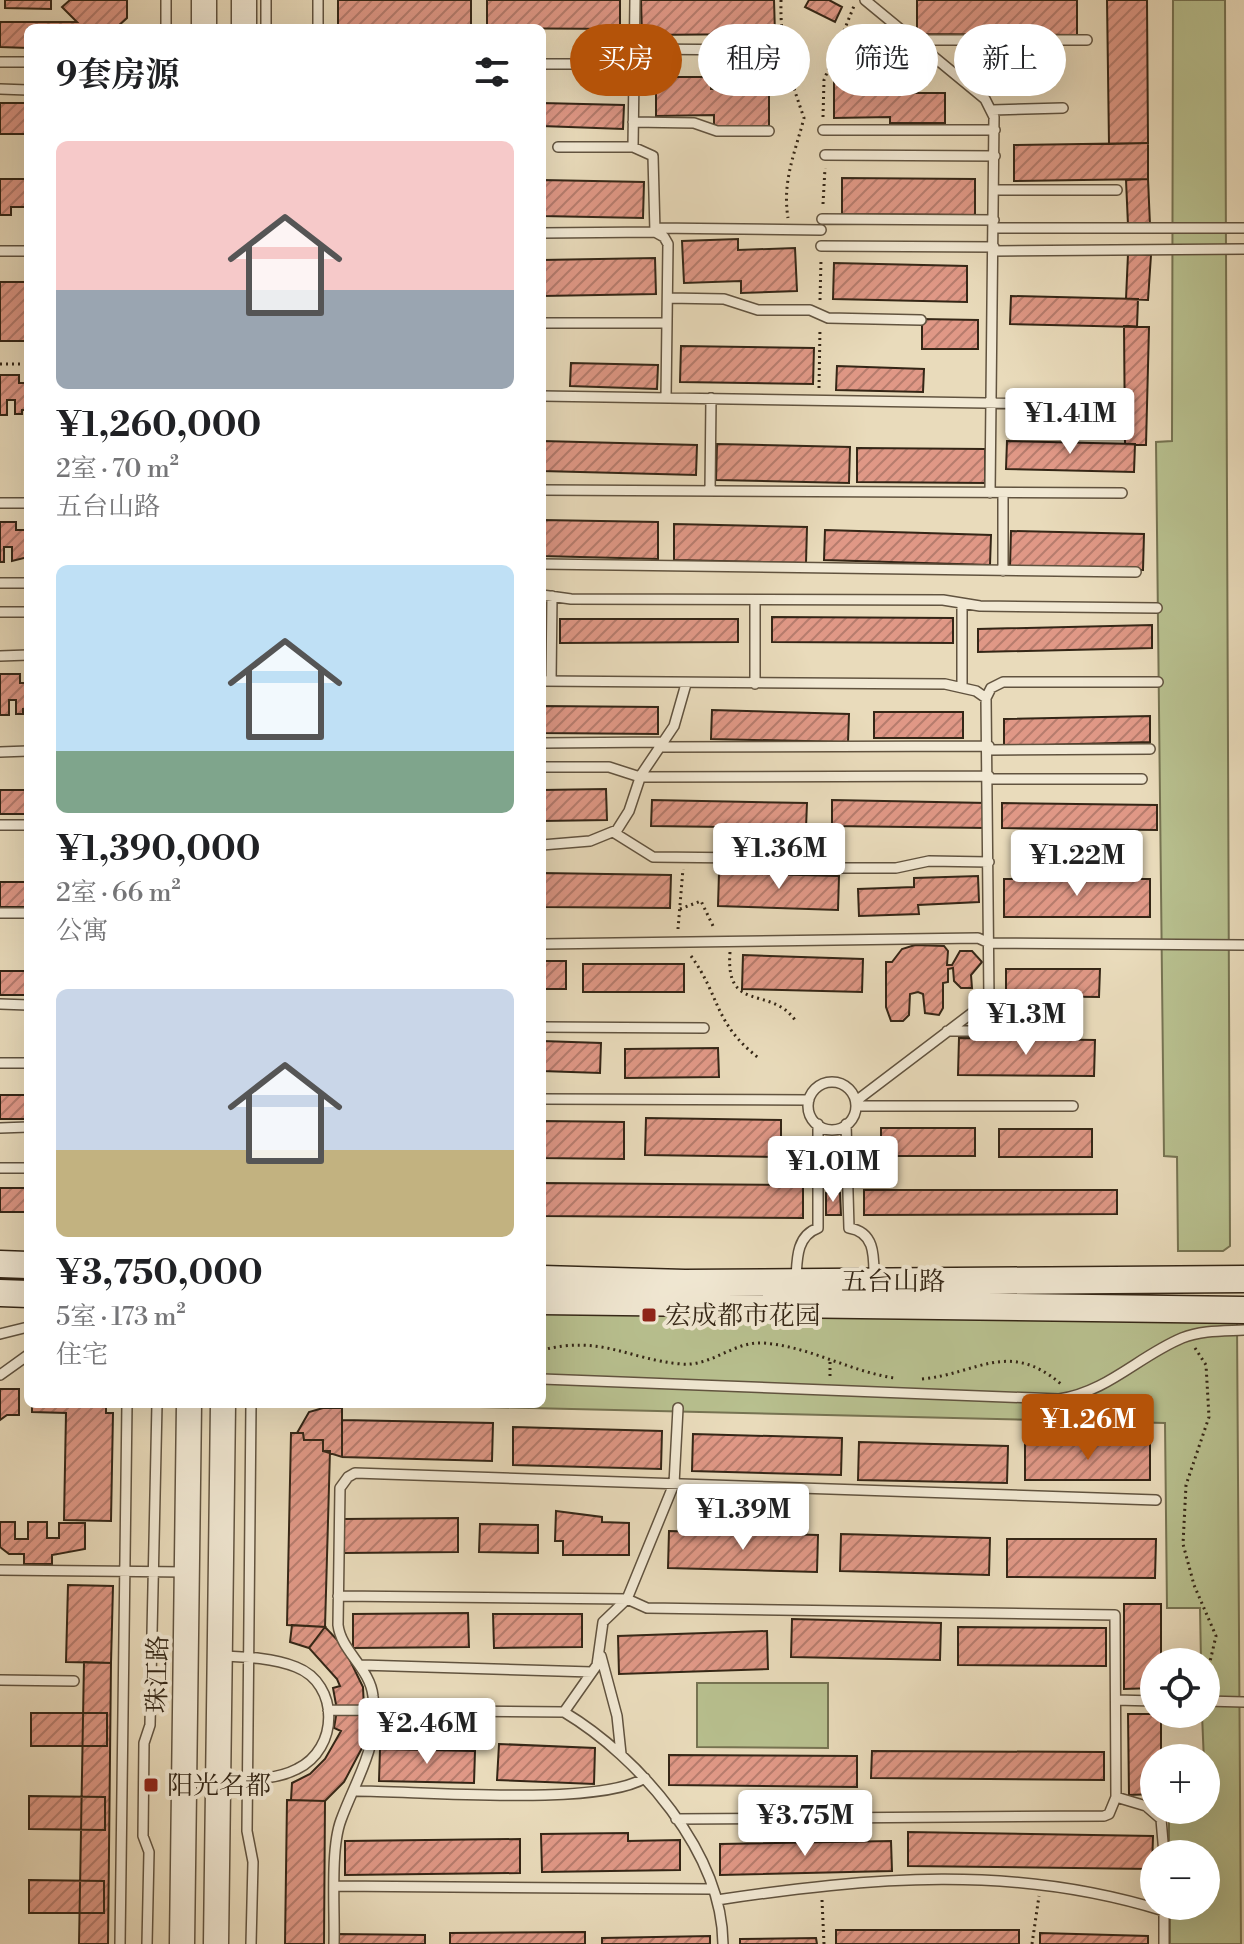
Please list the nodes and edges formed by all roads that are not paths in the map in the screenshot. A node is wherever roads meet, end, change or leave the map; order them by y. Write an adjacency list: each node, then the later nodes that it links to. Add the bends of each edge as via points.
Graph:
1 (166, 0): 8 (lane)
2 (204, 0): 9 (street)
3 (244, 0): 10 (street)
4 (266, 0): 11 (lane)
5 (318, 0): 12 (lane)
6 (635, 0): 13 (lane)
7 (865, 0): 14 (lane)
8 (166, 24)
9 (204, 24)
10 (244, 24)
11 (266, 24)
12 (318, 24)
13 (635, 24)
14 (894, 24)
15 (938, 40): 16 (lane)
16 (1087, 40)
17 (938, 60): 26 (lane)
18 (0, 62): 19 (lane)
19 (24, 62)
20 (546, 64): 21 (lane)
21 (570, 64)
22 (0, 89): 23 (lane)
23 (24, 90)
24 (633, 96): 27 (lane)
25 (1063, 108): 26 (lane)
26 (992, 110): 29 (lane)
27 (633, 122): 30 (lane); 32 (lane)
28 (823, 130): 29 (lane)
29 (995, 130): 34 (lane)
30 (769, 131)
31 (558, 147): 32 (lane)
32 (633, 147): 40 (lane, via 653,156)
33 (825, 155): 34 (lane)
34 (995, 156): 35 (lane)
35 (994, 190): 36 (lane); 38 (lane)
36 (1117, 190)
37 (822, 219): 38 (lane)
38 (994, 224): 39 (lane); 44 (lane)
39 (1244, 228)
40 (655, 230): 41 (lane); 42 (lane); 48 (lane, via 668,244)
41 (821, 230)
42 (546, 233)
43 (821, 246): 44 (lane)
44 (994, 249): 45 (lane); 55 (lane)
45 (1244, 249)
46 (0, 251): 47 (lane)
47 (24, 251)
48 (668, 298): 49 (lane, via 724,299 758,310 810,310 828,318); 51 (lane)
49 (921, 320)
50 (546, 323): 51 (lane)
51 (667, 323): 53 (lane)
52 (546, 396): 53 (lane)
53 (666, 398): 54 (lane)
54 (711, 398): 55 (lane); 58 (lane)
55 (991, 403): 56 (lane); 59 (lane)
56 (1112, 405)
57 (546, 490): 58 (lane)
58 (710, 491): 59 (lane)
59 (990, 493): 60 (lane)
60 (1003, 493): 61 (lane); 65 (lane)
61 (1122, 493)
62 (0, 503): 63 (lane)
63 (24, 503)
64 (546, 564): 65 (lane)
65 (1003, 571): 66 (lane)
66 (1136, 572)
67 (0, 583): 68 (lane)
68 (24, 583)
69 (547, 596): 70 (lane); 77 (lane)
70 (755, 600): 71 (lane); 80 (lane)
71 (962, 603): 72 (lane); 81 (lane)
72 (1157, 608)
73 (0, 612): 74 (lane)
74 (24, 612)
75 (24, 655): 76 (lane)
76 (0, 656)
77 (546, 681): 79 (lane)
78 (1158, 682): 82 (lane, via 1003,682)
79 (686, 684): 80 (lane); 84 (lane, via 674,726)
80 (755, 684): 81 (lane)
81 (962, 686): 82 (lane)
82 (986, 698): 85 (lane)
83 (546, 743): 84 (lane)
84 (662, 744): 85 (lane); 90 (lane)
85 (989, 748): 86 (lane); 91 (lane)
86 (1150, 749)
87 (24, 751): 88 (lane)
88 (0, 752)
89 (546, 767): 90 (lane, via 609,767)
90 (640, 777): 91 (lane); 95 (lane, via 629,811)
91 (989, 777): 92 (lane); 97 (lane)
92 (1142, 779)
93 (0, 825): 94 (lane)
94 (24, 825)
95 (613, 832): 96 (lane, via 590,841); 97 (lane, via 644,854 767,860 802,868)
96 (546, 845)
97 (989, 862): 100 (lane)
98 (0, 913): 99 (lane)
99 (24, 913)
100 (989, 943): 101 (lane, via 978,938); 102 (lane); 107 (lane, via 989,1000)
101 (546, 944)
102 (1244, 945)
103 (0, 1004): 104 (lane)
104 (24, 1005)
105 (546, 1027): 106 (lane)
106 (704, 1028)
107 (947, 1031): 108 (lane); 113 (lane)
108 (1077, 1031)
109 (0, 1063): 110 (lane)
110 (24, 1063)
111 (546, 1099): 112 (lane)
112 (809, 1100): 113 (lane, via 818,1087 833,1082 847,1087); 115 (lane, via 810,1115)
113 (856, 1103): 114 (lane); 116 (lane)
114 (1073, 1106)
115 (818, 1124): 116 (lane, via 835,1129); 127 (lane, via 818,1228 799,1248)
116 (846, 1124): 125 (lane, via 849,1228 863,1232 870,1242)
117 (24, 1127): 118 (lane)
118 (0, 1128)
119 (0, 1168): 120 (lane)
120 (24, 1168)
121 (0, 1263): 122 (main road)
122 (24, 1265)
123 (546, 1279): 127 (main road, 五台山路)
124 (1244, 1279): 125 (main road, 五台山路)
125 (874, 1282): 127 (main road, 五台山路)
126 (0, 1293): 128 (main road)
127 (796, 1293): 129 (main road, 五台山路); 130 (main road, 五台山路)
128 (24, 1294)
129 (546, 1301)
130 (1244, 1310)
131 (24, 1328): 133 (lane)
132 (1244, 1330): 136 (lane, via 1183,1338 1091,1391 1059,1399)
133 (0, 1334)
134 (24, 1358): 135 (lane)
135 (0, 1375)
136 (546, 1379)
137 (127, 1408): 146 (lane)
138 (157, 1408): 147 (lane)
139 (189, 1408): 148 (street, 珠江路)
140 (223, 1408): 151 (street)
141 (251, 1408): 153 (lane)
142 (678, 1408): 143 (lane)
143 (674, 1484): 144 (lane); 149 (lane, via 355,1473 340,1488); 150 (lane)
144 (1156, 1500)
145 (0, 1570): 146 (lane)
146 (124, 1571): 147 (lane); 178 (lane)
147 (153, 1571): 148 (lane); 179 (lane, via 150,1725 144,1743)
148 (186, 1572): 180 (street, 珠江路)
149 (338, 1596): 150 (lane); 154 (lane, via 339,1635)
150 (627, 1599): 152 (lane, via 603,1622); 158 (lane, via 647,1608 1112,1613 1117,1619)
151 (220, 1656): 153 (lane); 168 (street)
152 (601, 1656): 155 (lane); 165 (lane)
153 (249, 1657): 162 (lane, via 298,1667 328,1696); 166 (lane)
154 (361, 1665): 155 (lane); 163 (lane)
155 (592, 1672): 164 (lane)
156 (0, 1680): 157 (lane)
157 (74, 1681)
158 (1116, 1700): 159 (lane); 170 (lane)
159 (1140, 1701)
160 (1220, 1701): 161 (lane)
161 (1244, 1702)
162 (328, 1710): 163 (lane); 166 (lane, via 325,1742 314,1758 297,1770)
163 (374, 1710): 164 (lane); 169 (lane, via 372,1750)
164 (564, 1712): 165 (lane)
165 (621, 1754): 167 (lane)
166 (248, 1778): 168 (lane); 182 (lane)
167 (645, 1778): 169 (lane, via 631,1787 586,1794); 171 (lane)
168 (218, 1780): 181 (street)
169 (356, 1791): 173 (lane, via 337,1835)
170 (1116, 1797): 171 (lane, via 1104,1816); 172 (lane, via 1156,1813)
171 (676, 1819): 174 (lane)
172 (1163, 1840)
173 (336, 1886): 174 (lane); 183 (lane)
174 (711, 1889): 175 (lane)
175 (717, 1900): 176 (lane, via 822,1885 937,1877 1041,1884); 184 (lane)
176 (1140, 1903)
177 (1164, 1920): 185 (lane)
178 (120, 1944)
179 (147, 1944)
180 (182, 1944)
181 (216, 1944)
182 (251, 1944)
183 (334, 1944)
184 (723, 1944)
185 (1164, 1944)

